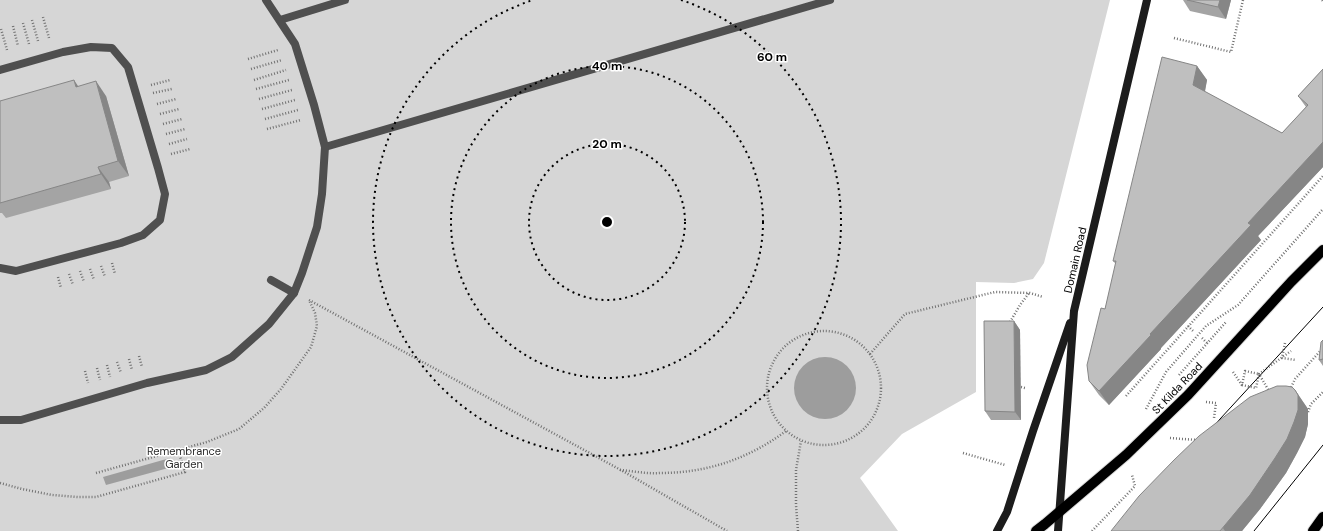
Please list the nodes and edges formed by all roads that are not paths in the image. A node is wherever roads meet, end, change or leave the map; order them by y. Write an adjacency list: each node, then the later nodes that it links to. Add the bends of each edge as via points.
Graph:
1 (266, 0): 5 (street)
2 (345, 0): 5 (street)
3 (830, 0): 7 (street)
4 (1147, 0): 12 (street, Domain Road)
5 (280, 20): 7 (street, via 295,44)
6 (0, 70): 9 (street, via 63,52 91,47 112,48 128,67 165,194 160,220 144,235 16,271)
7 (325, 147): 11 (street, via 317,227)
8 (1323, 250): 14 (main road, St Kilda Road, via 1188,396 1126,455)
9 (0, 268)
10 (271, 280): 11 (street)
11 (294, 293): 13 (street, via 269,324 232,357 206,370 147,383 21,420)
12 (1074, 310): 14 (street, Domain Road); 16 (street, via 1007,512)
13 (0, 420)
14 (1060, 512): 17 (main road, St Kilda Road); 18 (street, Domain Road)
15 (1323, 517): 19 (main road)
16 (997, 531)
17 (1036, 531)
18 (1058, 531)
19 (1313, 531)

